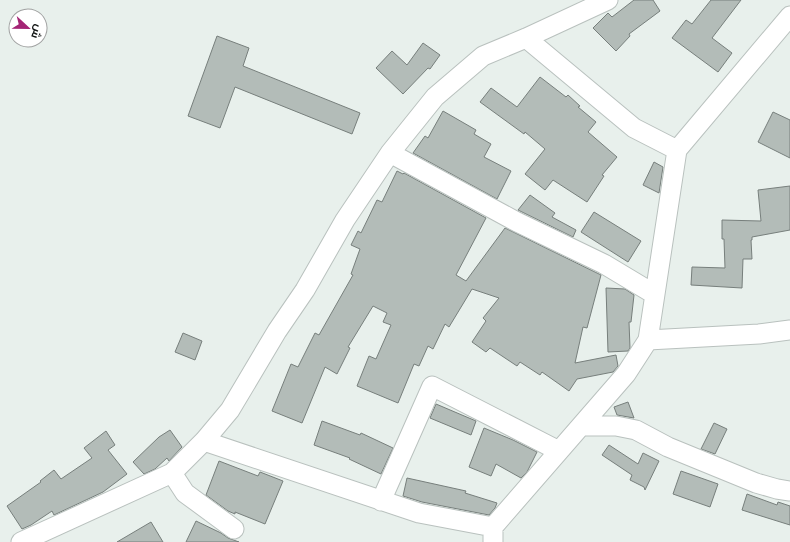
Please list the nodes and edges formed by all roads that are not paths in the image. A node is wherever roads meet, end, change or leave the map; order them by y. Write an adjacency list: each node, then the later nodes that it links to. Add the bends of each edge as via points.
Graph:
1 (608, 0): 3 (street)
2 (790, 16): 4 (street)
3 (526, 38): 4 (street, via 634,128); 5 (street, via 477,61 435,97)
4 (677, 150): 6 (street)
5 (390, 153): 6 (street, via 517,222 604,264); 10 (street, via 345,220 230,410)
6 (654, 294): 8 (street)
7 (790, 330): 8 (street)
8 (648, 340): 9 (street, via 626,374)
9 (581, 426): 11 (street); 13 (street, via 616,426 636,430 668,447 756,483)
10 (204, 442): 12 (street); 14 (street)
11 (559, 451): 14 (street, via 432,386); 16 (street)
12 (172, 473): 15 (street, via 185,493); 17 (street)
13 (790, 491)
14 (380, 501): 16 (street)
15 (234, 529)
16 (493, 534)
17 (21, 542)

